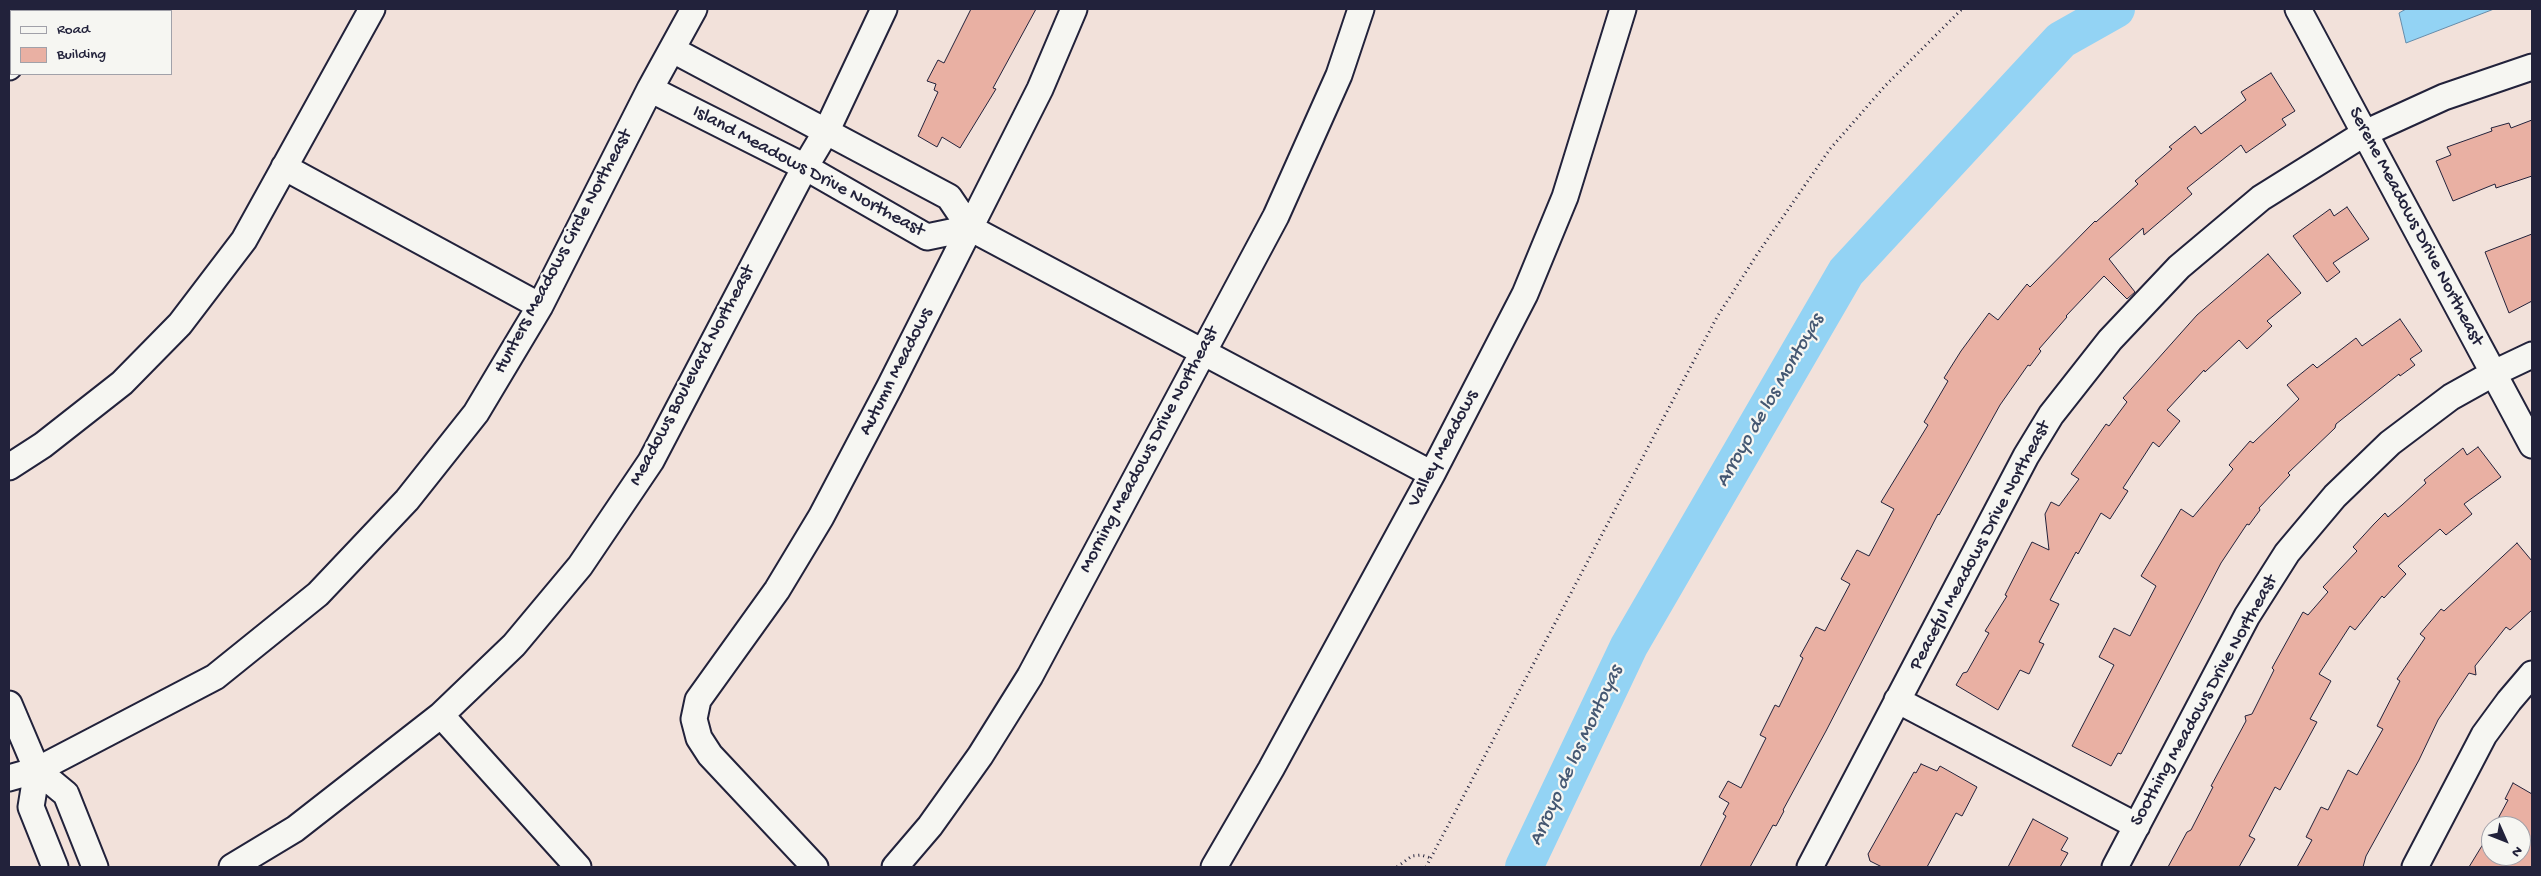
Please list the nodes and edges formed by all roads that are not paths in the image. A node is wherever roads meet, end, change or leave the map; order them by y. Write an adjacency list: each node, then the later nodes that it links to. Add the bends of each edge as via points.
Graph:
1 (372, 9): 13 (street)
2 (694, 9): 8 (street, Hunters Meadows Circle Northeast)
3 (884, 9): 11 (street, Meadows Boulevard Northeast)
4 (1074, 9): 15 (street, Autumn Meadows, via 1040,89)
5 (1360, 9): 17 (street, Morning Meadows Drive Northeast, via 1339,75 1276,216)
6 (1623, 9): 22 (street, Valley Meadows, via 1565,197 1525,294)
7 (2298, 9): 12 (street, Serene Meadows Drive Northeast)
8 (672, 50): 10 (street, Hunters Meadows Circle Northeast); 11 (street)
9 (2532, 66): 12 (street, Peaceful Meadows Drive Northeast, via 2444,97)
10 (650, 89): 14 (street, Island Meadows Drive Northeast); 16 (street, Hunters Meadows Circle Northeast)
11 (827, 130): 14 (street, Meadows Boulevard Northeast); 15 (street, via 949,197)
12 (2365, 133): 19 (street, Serene Meadows Drive Northeast); 24 (street, Peaceful Meadows Drive Northeast, via 2261,198 2179,267 2110,340 2051,415 2026,456)
13 (284, 167): 16 (street); 21 (street, via 244,240 180,324 122,383)
14 (805, 167): 15 (street, Island Meadows Drive Northeast, via 927,237); 26 (street, Meadows Boulevard Northeast, via 646,469 580,566 514,645)
15 (970, 228): 17 (street); 34 (street, Autumn Meadows, via 821,517 777,590 698,700 694,719 699,738 710,754)
16 (540, 306): 27 (street, Hunters Meadows Circle Northeast, via 476,414 407,500 318,594 215,677)
17 (1202, 353): 22 (street); 35 (street, Morning Meadows Drive Northeast, via 1030,676 980,756 930,826)
18 (2532, 355): 19 (street, Soothing Meadows Drive Northeast)
19 (2494, 373): 20 (street, Serene Meadows Drive Northeast); 29 (street, Soothing Meadows Drive Northeast, via 2451,397 2390,444 2334,496 2287,552 2247,616)
20 (2532, 445)
21 (9, 468)
22 (1432, 474): 36 (street, Valley Meadows, via 1272,769)
23 (2532, 674): 39 (street, via 2484,735)
24 (1897, 700): 29 (street); 37 (street, Peaceful Meadows Drive Northeast)
25 (9, 704): 27 (street)
26 (441, 715): 32 (street, Meadows Boulevard Northeast, via 295,829); 33 (street)
27 (37, 770): 28 (street, Hunters Meadows Circle Northeast); 30 (street, via 31,807); 31 (street, via 66,794)
28 (9, 778)
29 (2137, 826): 38 (street, Soothing Meadows Drive Northeast)
30 (55, 867)
31 (95, 867)
32 (232, 867)
33 (578, 867)
34 (815, 867)
35 (895, 867)
36 (1214, 867)
37 (1810, 867)
38 (2115, 867)
39 (2415, 867)

